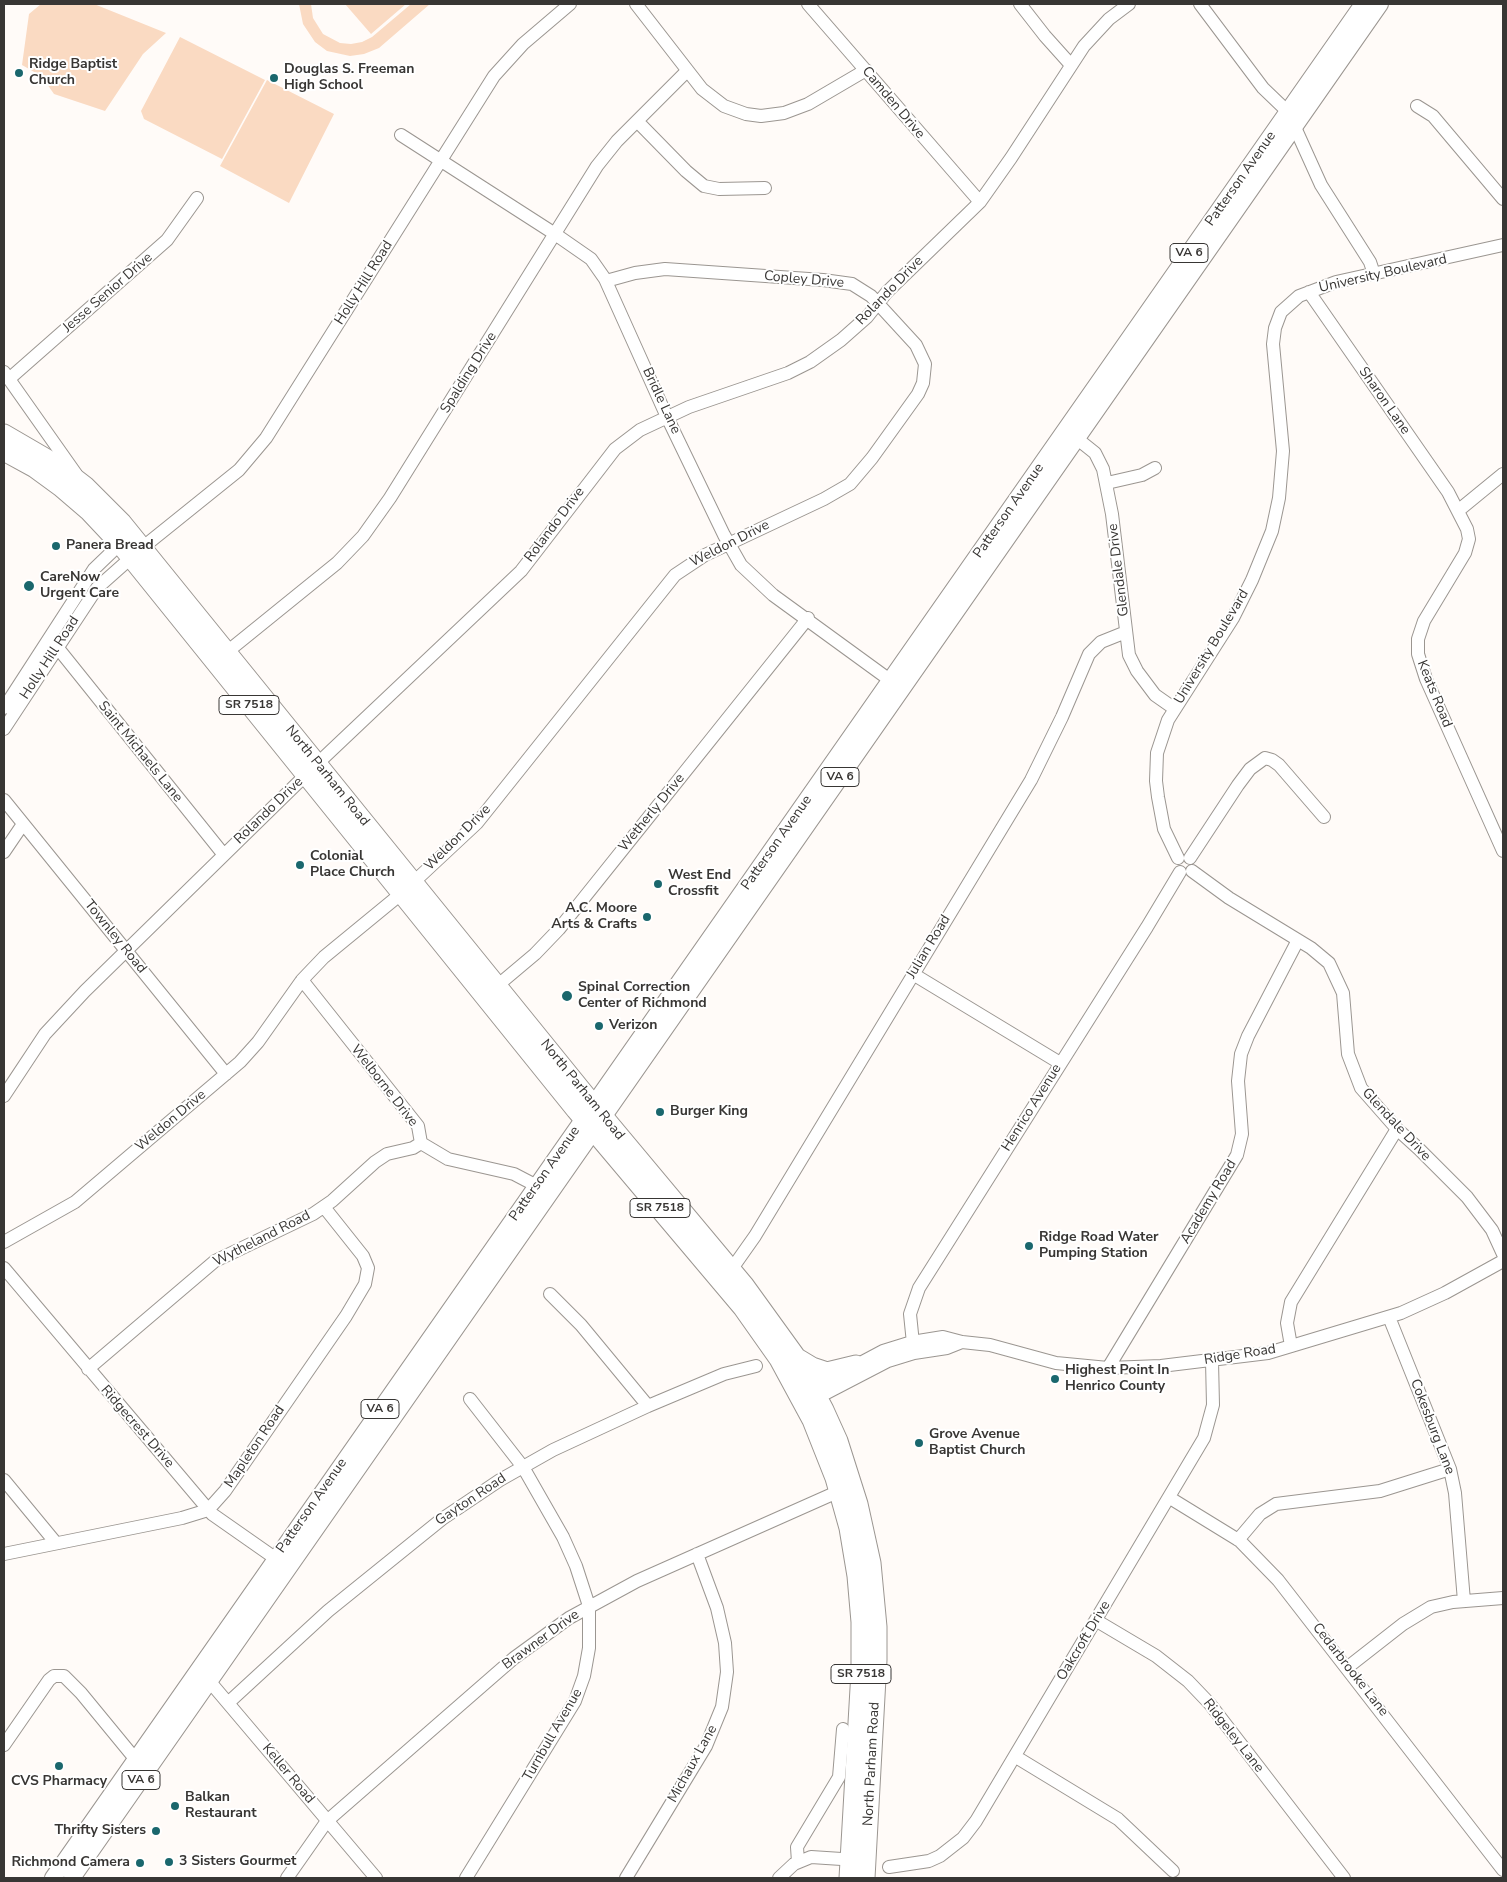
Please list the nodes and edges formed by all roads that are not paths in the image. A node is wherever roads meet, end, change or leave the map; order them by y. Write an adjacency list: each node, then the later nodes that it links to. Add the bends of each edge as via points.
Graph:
1 (570, 4): 15 (street, Holly Hill Road, via 505,63)
2 (636, 4): 10 (street)
3 (808, 4): 9 (street, Camden Drive)
4 (1020, 4): 8 (street)
5 (1129, 4): 8 (street, Rolando Drive, via 1094,34)
6 (1200, 4): 12 (street)
7 (1374, 4): 12 (main road, Patterson Avenue / VA 6)
8 (1071, 65): 19 (street, Rolando Drive)
9 (866, 70): 10 (street, via 808,104 784,113 761,116 724,106 702,89); 19 (street, Camden Drive)
10 (687, 71): 13 (street, Spalding Drive)
11 (1417, 106): 18 (street, via 1433,116)
12 (1291, 119): 22 (street, via 1320,184 1363,250); 30 (main road, Patterson Avenue / VA 6)
13 (637, 120): 16 (street, via 704,186 719,189); 20 (street, Spalding Drive, via 597,166)
14 (401, 135): 15 (street, Bridle Lane)
15 (440, 161): 20 (street, Bridle Lane); 39 (street, Holly Hill Road, via 266,438 238,470)
16 (766, 188)
17 (197, 198): 26 (street, Jesse Senior Drive, via 167,240)
18 (1503, 199)
19 (980, 202): 25 (street, Rolando Drive, via 886,292)
20 (555, 234): 23 (street, Bridle Lane, via 590,259); 43 (street, Spalding Drive, via 363,536 337,563)
21 (1503, 245): 22 (street, University Boulevard)
22 (1374, 274): 24 (street, University Boulevard)
23 (606, 282): 25 (street, Copley Drive, via 665,268 824,280 852,284); 27 (street, Bridle Lane)
24 (1309, 292): 36 (street, Sharon Lane); 46 (street, University Boulevard, via 1288,304 1275,328 1273,344 1283,451 1272,531 1233,618)
25 (878, 304): 27 (street, Rolando Drive, via 841,340 810,362 788,373 689,406); 28 (street, Copley Drive, via 913,341 925,364 918,394)
26 (6, 375): 35 (street)
27 (668, 417): 38 (street, Bridle Lane); 48 (street, Rolando Drive, via 640,430 615,449 521,570)
28 (895, 426): 38 (street, Weldon Drive, via 856,478 841,490)
29 (4, 434): 35 (highway, North Parham Road / SR 7518, via 46,457)
30 (1072, 434): 34 (street, Glendale Drive, via 1095,453); 44 (main road, Patterson Avenue / VA 6)
31 (4, 451): 37 (highway, North Parham Road / SR 7518, via 61,487)
32 (1155, 468): 34 (street, via 1142,476)
33 (1503, 474): 36 (street)
34 (1107, 483): 41 (street, Glendale Drive)
35 (85, 486): 39 (highway, North Parham Road / SR 7518, via 122,523)
36 (1459, 510): 52 (street, Keats Road, via 1467,529 1467,548 1424,621 1418,639 1418,654 1426,680)
37 (120, 544): 39 (highway, North Parham Road / SR 7518); 45 (street, Holly Hill Road, via 94,569)
38 (729, 544): 40 (street, Bridle Lane, via 741,565 755,580); 56 (street, Weldon Drive, via 675,575 477,823)
39 (137, 553): 42 (street, Holly Hill Road, via 97,588); 43 (highway, North Parham Road / SR 7518); 48 (highway, North Parham Road / SR 7518)
40 (808, 618): 44 (street, Bridle Lane); 61 (street, Wetherly Drive, via 559,929)
41 (1126, 632): 46 (street, Glendale Drive, via 1129,655 1137,671 1154,695); 59 (street, Julian Road, via 1101,642 1089,654 1031,780)
42 (57, 647): 47 (street, Holly Hill Road); 54 (street, Saint Michaels Lane)
43 (227, 652): 48 (highway, North Parham Road / SR 7518)
44 (896, 685): 65 (main road, Patterson Avenue / VA 6)
45 (4, 708)
46 (1175, 709): 55 (street, University Boulevard, via 1157,753 1156,781 1164,829)
47 (4, 729)
48 (311, 770): 54 (street, Rolando Drive); 56 (highway, North Parham Road / SR 7518)
49 (4, 800): 51 (street, Townley Road)
50 (1324, 817): 55 (street, Henrico Avenue, via 1279,765 1267,758 1250,769)
51 (23, 824): 53 (street); 58 (street, Townley Road)
52 (1503, 851)
53 (4, 852)
54 (224, 855): 58 (street, Rolando Drive)
55 (1185, 865): 57 (street, Glendale Drive, via 1228,898); 62 (street, Henrico Avenue)
56 (407, 887): 60 (street, Weldon Drive, via 324,957); 61 (highway, North Parham Road / SR 7518)
57 (1298, 940): 66 (street, Glendale Drive, via 1320,954 1337,977 1343,997 1351,1067 1367,1098); 83 (street, Academy Road, via 1240,1054 1238,1081 1242,1134 1237,1155)
58 (126, 951): 63 (street, Townley Road); 64 (street, Rolando Drive, via 45,1034)
59 (913, 974): 62 (street); 74 (street, Julian Road)
60 (302, 980): 63 (street, Weldon Drive, via 258,1042); 67 (street, Welborne Drive, via 418,1126)
61 (491, 991): 65 (highway, North Parham Road / SR 7518)
62 (1060, 1063): 78 (street, Henrico Avenue, via 919,1288 910,1314)
63 (226, 1074): 70 (street, Weldon Drive, via 75,1202)
64 (4, 1096)
65 (594, 1118): 68 (main road, Patterson Avenue / VA 6); 74 (highway, North Parham Road / SR 7518); 98 (main road, Patterson Avenue / VA 6)
66 (1397, 1130): 71 (street, Glendale Drive, via 1472,1203 1492,1230); 77 (street, via 1291,1302 1287,1323)
67 (421, 1143): 68 (street, Welborne Drive, via 448,1159 514,1174); 69 (street, Wytheland Road, via 387,1154)
68 (537, 1186): 98 (main road, Patterson Avenue / VA 6)
69 (324, 1207): 84 (street, Wytheland Road, via 215,1260); 93 (street, Mapleton Road, via 363,1256 368,1268 365,1284 351,1310 225,1491)
70 (4, 1242)
71 (1503, 1254)
72 (1503, 1261): 76 (street, Ridge Road, via 1438,1296)
73 (4, 1268): 84 (street, Ridgecrest Drive)
74 (728, 1278): 79 (highway, North Parham Road / SR 7518, via 750,1302 761,1306); 85 (highway, North Parham Road / SR 7518, via 771,1346)
75 (550, 1294): 87 (street, via 581,1325)
76 (1389, 1317): 77 (street, Ridge Road); 89 (street, Cokesburg Lane)
77 (1291, 1346): 80 (street, Ridge Road)
78 (913, 1348): 81 (street, Ridge Road, via 883,1351); 83 (street, Ridge Road, via 943,1337 1056,1363); 85 (street, Ridge Road)
79 (796, 1357): 81 (highway, via 827,1372); 85 (highway, North Parham Road / SR 7518)
80 (1212, 1361): 83 (street, Ridge Road); 92 (street, Oakcroft Drive, via 1213,1405 1209,1425)
81 (856, 1365): 85 (street, Ridge Road)
82 (756, 1366): 87 (street, Gayton Road, via 724,1374)
83 (1108, 1368)
84 (88, 1369): 93 (street, Ridgecrest Drive)
85 (809, 1396): 91 (highway, North Parham Road / SR 7518, via 838,1441)
86 (470, 1399): 88 (street, Turnbull Avenue)
87 (648, 1406): 88 (street, Gayton Road)
88 (523, 1466): 101 (street, Turnbull Avenue, via 563,1538); 105 (street, Gayton Road, via 442,1519 328,1611)
89 (1450, 1469): 94 (street, via 1380,1491 1276,1504 1260,1514); 100 (street, Cokesburg Lane)
90 (4, 1480): 95 (street)
91 (846, 1488): 97 (street, Brawner Drive); 113 (highway, North Parham Road / SR 7518, via 871,1563 877,1627)
92 (1170, 1498): 94 (street, Cedarbrooke Lane); 102 (street, Oakcroft Drive)
93 (208, 1510): 95 (street); 98 (street, Ridgecrest Drive)
94 (1238, 1540): 103 (street, Cedarbrooke Lane, via 1278,1580)
95 (56, 1542): 96 (street)
96 (4, 1554)
97 (698, 1554): 101 (street, Brawner Drive); 122 (street, Michaux Lane, via 725,1642 727,1672 722,1707 706,1746)
98 (282, 1563): 104 (main road, Patterson Avenue / VA 6)
99 (1503, 1598): 100 (street)
100 (1464, 1601): 103 (street, via 1430,1607 1421,1612)
101 (589, 1606): 111 (street, Brawner Drive, via 514,1658); 121 (street, Turnbull Avenue, via 587,1666 575,1701)
102 (1097, 1621): 108 (street, Oakcroft Drive); 125 (street, Ridgeley Lane, via 1156,1656 1188,1681 1210,1704)
103 (1348, 1667): 115 (street, Cedarbrooke Lane)
104 (204, 1675): 105 (street, Keller Road); 109 (main road, Patterson Avenue / VA 6); 110 (main road, Patterson Avenue / VA 6)
105 (228, 1703): 111 (street, Keller Road)
106 (843, 1729): 112 (street, via 839,1777 797,1847)
107 (4, 1745): 109 (street, via 49,1680 61,1675 70,1679)
108 (1016, 1757): 114 (street, Oakcroft Drive, via 976,1821 951,1849 930,1861); 116 (street, via 1118,1819)
109 (137, 1758): 110 (street); 117 (main road, Patterson Avenue / VA 6)
110 (145, 1773): 118 (main road, Patterson Avenue / VA 6)
111 (328, 1821): 119 (street, Brawner Drive); 120 (street, Keller Road)
112 (798, 1862): 113 (street, via 818,1857); 123 (street)
113 (860, 1866): 124 (highway, North Parham Road / SR 7518)
114 (889, 1868)
115 (1503, 1870)
116 (1173, 1871)
117 (53, 1878)
118 (72, 1878)
119 (287, 1878)
120 (376, 1878)
121 (466, 1878)
122 (626, 1878)
123 (779, 1878)
124 (849, 1878)
125 (1344, 1878)

